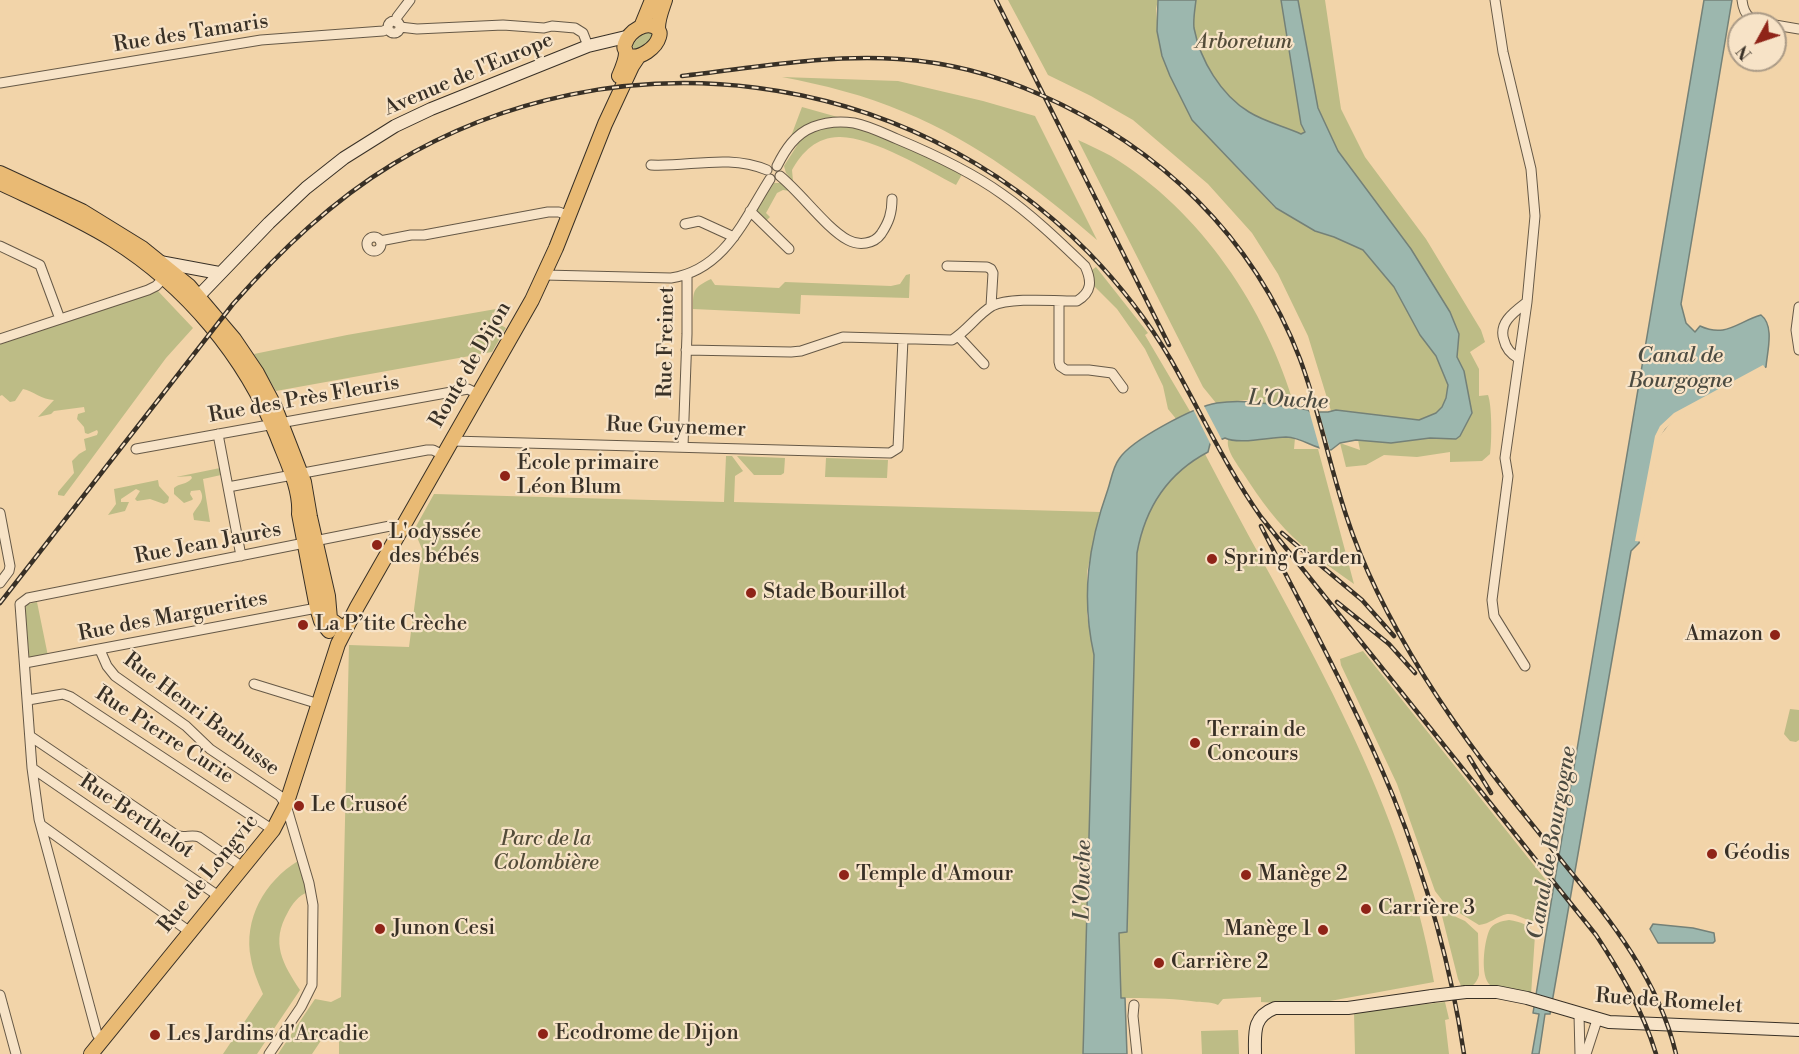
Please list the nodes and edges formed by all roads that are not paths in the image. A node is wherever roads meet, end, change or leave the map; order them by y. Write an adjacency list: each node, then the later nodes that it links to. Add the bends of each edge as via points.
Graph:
1 (410, 0): 5 (street, via 397,17)
2 (652, 0): 7 (main road)
3 (665, 0): 6 (main road)
4 (1495, 0): 32 (street, via 1533,185 1534,245)
5 (398, 24): 9 (street, via 417,29 503,24 575,27 583,33); 11 (street, Rue des Tamaris, via 391,22 383,31 261,40)
6 (658, 29): 7 (main road, via 649,24); 10 (main road, via 657,42)
7 (635, 31): 8 (main road, Avenue de l'Europe); 10 (main road, Route de Dijon, via 625,42)
8 (604, 42): 9 (main road, Avenue de l'Europe); 10 (main road)
9 (588, 46): 27 (main road, Avenue de l'Europe, via 431,109 386,132 306,188)
10 (630, 54): 19 (main road, Route de Dijon)
11 (0, 83)
12 (651, 165): 15 (street, via 715,160 756,165)
13 (778, 171): 15 (street, via 770,166); 17 (street, via 841,235 854,243 869,243 881,235 892,214); 31 (street, via 795,139 814,127 835,122 879,131 937,156 980,180 1029,215 1085,266 1091,286 1085,297)
14 (0, 173): 26 (main road, via 82,211 121,234)
15 (768, 175): 18 (street)
16 (0, 183): 26 (main road, via 96,230)
17 (892, 200)
18 (750, 211): 21 (street); 24 (street)
19 (569, 216): 22 (street, via 548,212); 28 (main road, Route de Dijon)
20 (685, 224): 21 (street, via 699,221)
21 (734, 237): 29 (street, via 719,256)
22 (380, 241)
23 (0, 246): 35 (street, via 40,266)
24 (789, 249)
25 (947, 266): 33 (street, via 991,269)
26 (165, 270): 27 (main road); 30 (main road); 35 (street, via 156,286 148,290)
27 (219, 273): 30 (main road, Avenue de l'Europe)
28 (544, 275): 29 (street); 44 (main road, Route de Dijon)
29 (687, 275): 39 (street, Rue Freinet)
30 (195, 300): 45 (main road, via 234,339 252,366)
31 (1059, 301): 33 (street, via 1008,301); 43 (street, via 1060,366 1066,370 1112,373)
32 (1527, 302): 41 (street); 41 (street, via 1503,325 1502,334 1511,355)
33 (991, 306): 36 (street)
34 (1799, 307): 40 (street)
35 (60, 319): 37 (street)
36 (958, 336): 38 (street, via 952,340); 42 (street)
37 (0, 339)
38 (903, 339): 39 (street, via 843,337 791,352); 48 (street, Rue Guynemer, via 898,448 890,453)
39 (686, 350): 48 (street, Rue Freinet)
40 (1799, 350)
41 (1518, 358): 62 (street, via 1492,600 1494,616)
42 (984, 364)
43 (1123, 388)
44 (478, 394): 45 (street, Rue des Près Fleuris, via 468,389); 47 (main road, Route de Dijon)
45 (277, 423): 46 (street, Rue des Près Fleuris); 51 (main road)
46 (219, 434): 49 (street, Rue des Près Fleuris); 52 (street)
47 (452, 441): 48 (street, Rue Guynemer); 50 (main road, Route de Dijon)
48 (682, 446)
49 (136, 449)
50 (443, 455): 51 (street, via 427,450); 54 (main road, Route de Dijon)
51 (296, 474): 52 (street); 55 (main road)
52 (228, 487): 56 (street)
53 (0, 513): 57 (street, via 10,562)
54 (400, 531): 55 (street, Rue Jean Jaurès, via 390,526); 59 (main road, Route de Dijon)
55 (311, 542): 56 (street, Rue Jean Jaurès); 58 (main road, via 328,597)
56 (241, 556): 61 (street, Rue Jean Jaurès, via 28,598 20,604)
57 (0, 583)
58 (322, 607): 59 (main road); 60 (street, Rue des Marguerites)
59 (343, 634): 65 (main road, Rue de Longvic)
60 (100, 650): 61 (street, Rue des Marguerites); 68 (street, Rue Henri Barbusse, via 114,676 280,796)
61 (25, 663): 64 (street)
62 (1525, 666)
63 (254, 684): 65 (street)
64 (28, 700): 66 (street); 70 (street, Rue Pierre Curie, via 63,694 71,697)
65 (319, 704): 68 (main road, Rue de Longvic)
66 (30, 736): 67 (street); 71 (street, via 176,835 199,837)
67 (32, 768): 69 (street); 72 (street, Rue Berthelot)
68 (286, 805): 70 (main road, Rue de Longvic); 82 (street, via 313,905 312,985)
69 (40, 825): 73 (street); 79 (street)
70 (273, 830): 71 (main road, Rue de Longvic)
71 (244, 868): 72 (main road, Rue de Longvic)
72 (220, 897): 73 (main road, Rue de Longvic)
73 (190, 932): 79 (main road, Rue de Longvic)
74 (0, 995): 80 (street)
75 (1134, 1005): 83 (street)
76 (1579, 1015): 77 (main road, Rue de Romelet); 84 (main road, Rue de Romelet, bridge, via 1497,992 1466,992 1348,1008 1275,1008 1266,1011 1256,1025); 85 (street)
77 (1597, 1020): 78 (main road, Rue de Romelet); 86 (street)
78 (1799, 1030)
79 (102, 1041): 81 (main road, Rue de Longvic)
80 (16, 1054)
81 (91, 1054)
82 (269, 1054)
83 (1137, 1054)
84 (1255, 1054)
85 (1580, 1054)
86 (1586, 1054)

